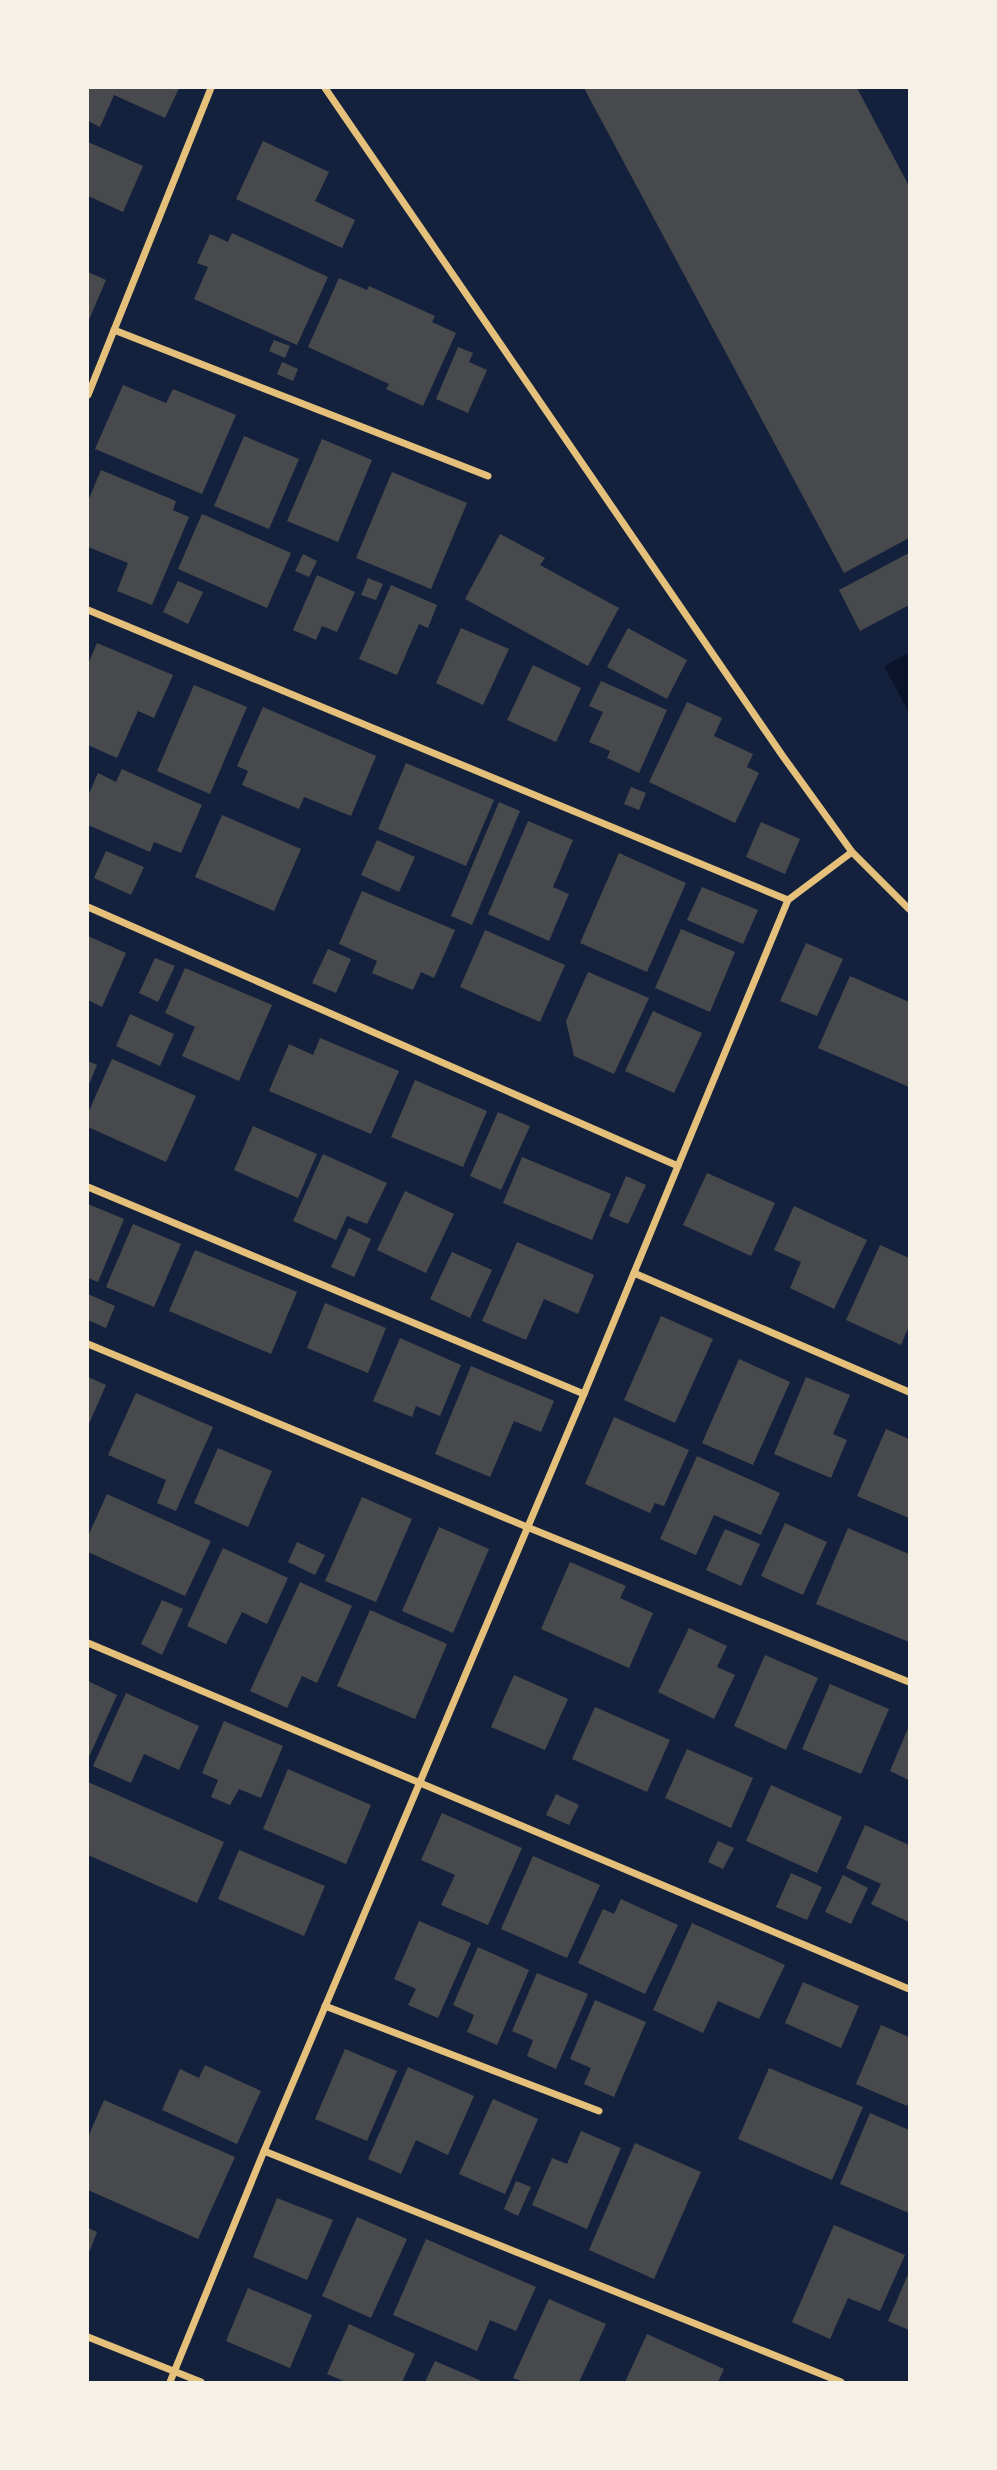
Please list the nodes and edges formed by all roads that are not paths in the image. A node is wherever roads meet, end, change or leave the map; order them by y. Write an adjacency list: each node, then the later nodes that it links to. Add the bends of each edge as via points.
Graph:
1 (211, 88): 3 (street)
2 (325, 88): 7 (street)
3 (114, 330): 4 (street); 5 (street)
4 (88, 395)
5 (488, 476)
6 (88, 610): 8 (street)
7 (852, 852): 8 (street); 10 (street)
8 (788, 900): 11 (street)
9 (88, 907): 11 (street)
10 (909, 909)
11 (678, 1166): 13 (street)
12 (88, 1187): 16 (street)
13 (634, 1273): 15 (street); 16 (street)
14 (88, 1344): 17 (street)
15 (909, 1392)
16 (584, 1394): 17 (street)
17 (527, 1527): 19 (street); 20 (street)
18 (88, 1643): 20 (street)
19 (909, 1682)
20 (420, 1782): 21 (street); 22 (street)
21 (909, 1989)
22 (325, 2006): 23 (street); 24 (street)
23 (599, 2111)
24 (264, 2151): 26 (street); 29 (street)
25 (88, 2337): 26 (street)
26 (174, 2371): 27 (street); 28 (street)
27 (170, 2382)
28 (201, 2382)
29 (841, 2382)

